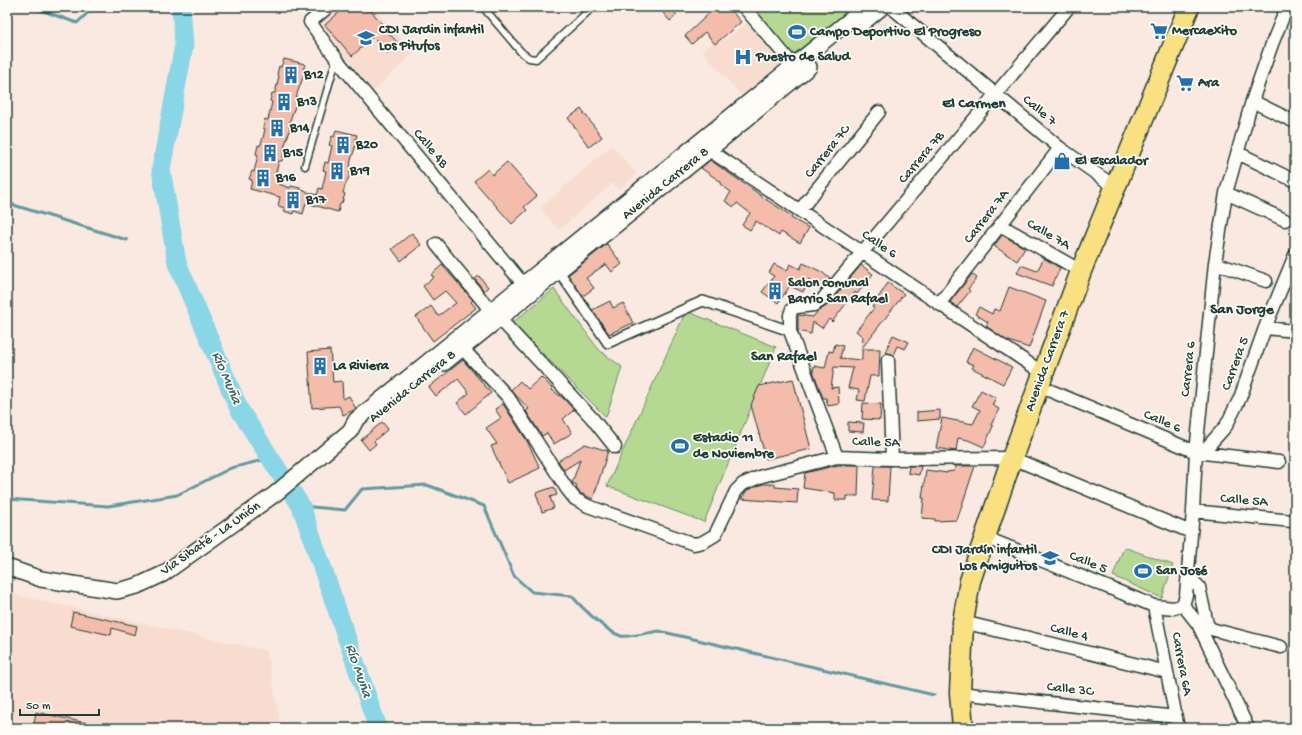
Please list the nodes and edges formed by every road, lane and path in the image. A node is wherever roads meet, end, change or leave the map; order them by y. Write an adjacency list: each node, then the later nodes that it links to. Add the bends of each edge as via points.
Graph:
1 (328, 7): 11 (street, Calle 4B, via 310,22)
2 (483, 7): 3 (lane, via 521,52 529,58 536,59)
3 (593, 7)
4 (744, 7): 12 (street)
5 (866, 7): 12 (street, Avenida Carrera 8)
6 (882, 7): 17 (street, Avenida Carrera 8)
7 (891, 7): 13 (street, Calle 7)
8 (1070, 7): 13 (street, Carrera 7B)
9 (1189, 7): 22 (main road, Avenida Carrera 7)
10 (1287, 7): 14 (street, Carrera 6)
11 (338, 61): 20 (lane, via 334,67); 34 (street, Calle 4B)
12 (794, 66): 17 (street, Avenida Carrera 8)
13 (996, 95): 18 (street, Calle 7); 28 (street, Carrera 7B)
14 (1252, 101): 16 (street); 19 (street, Carrera 6)
15 (879, 112): 24 (street, Carrera 7C)
16 (1295, 122)
17 (705, 145): 24 (street, Calle 6); 31 (street, Avenida Carrera 8); 34 (street, Avenida Carrera 8)
18 (1060, 148): 22 (street, Calle 7); 26 (street, Carrera 7A)
19 (1238, 153): 21 (street); 23 (street, Carrera 6)
20 (305, 166)
21 (1295, 181)
22 (1115, 187): 32 (main road, Avenida Carrera 7)
23 (1226, 193): 25 (street); 30 (street, Carrera 6)
24 (800, 210): 28 (street, Calle 6)
25 (1285, 220)
26 (1000, 225): 32 (street, Calle 7A); 35 (street, Carrera 7A)
27 (436, 244): 36 (street)
28 (863, 252): 35 (street, Calle 6); 38 (street, Carrera 7B, via 822,300 814,305 792,310)
29 (1295, 255): 37 (street, Carrera 5)
30 (1215, 263): 33 (street); 45 (street, Carrera 6)
31 (558, 270): 34 (street, Avenida Carrera 8); 38 (street, via 608,343 703,301)
32 (1081, 271): 42 (main road, Avenida Carrera 7)
33 (1266, 281)
34 (527, 289): 36 (street, Avenida Carrera 8)
35 (939, 304): 42 (street, Calle 6)
36 (495, 314): 40 (street, Avenida Carrera 8); 43 (street, Avenida Carrera 8, via 356,420); 44 (street, via 592,418)
37 (1265, 328): 39 (street); 45 (street, Carrera 5, via 1240,398 1226,426)
38 (790, 331): 46 (street)
39 (1295, 331)
40 (462, 348): 43 (street, Avenida Carrera 8, via 365,426); 46 (street, Calle 5A, via 508,397 575,500 694,544 715,535 736,491 743,484 762,476)
41 (888, 360): 48 (street)
42 (1041, 379): 45 (street, Calle 6); 47 (main road, Avenida Carrera 7)
43 (350, 431): 54 (street, Vía Sibaté - La Unión, via 275,494 163,574 117,591 41,579)
44 (615, 447)
45 (1198, 453): 49 (street, Calle 6); 50 (street, Carrera 6)
46 (837, 457): 48 (street, Calle 5A)
47 (1012, 458): 48 (street, Calle 5A); 52 (street); 53 (main road, Avenida Carrera 7)
48 (892, 459)
49 (1279, 462)
50 (1193, 511): 51 (street, Calle 5A); 52 (street, Carrera 6)
51 (1292, 521)
52 (1191, 532): 55 (street, Carrera 6)
53 (984, 537): 57 (street, Calle 5); 58 (main road, Avenida Carrera 7, via 970,581)
54 (7, 567)
55 (1188, 575): 56 (street, Carrera 6); 59 (street, via 1200,587 1207,624 1211,629)
56 (1183, 605): 57 (street, Calle 5, via 1174,608); 64 (street, via 1198,624)
57 (1154, 606): 60 (street, Carrera 6A)
58 (963, 622): 60 (street, Calle 4); 61 (main road, Avenida Carrera 7)
59 (1281, 647)
60 (1167, 672): 62 (street, Carrera 6A)
61 (960, 693): 62 (street, Calle 3C); 63 (main road, Avenida Carrera 7)
62 (1177, 723)
63 (963, 728)
64 (1248, 728)

